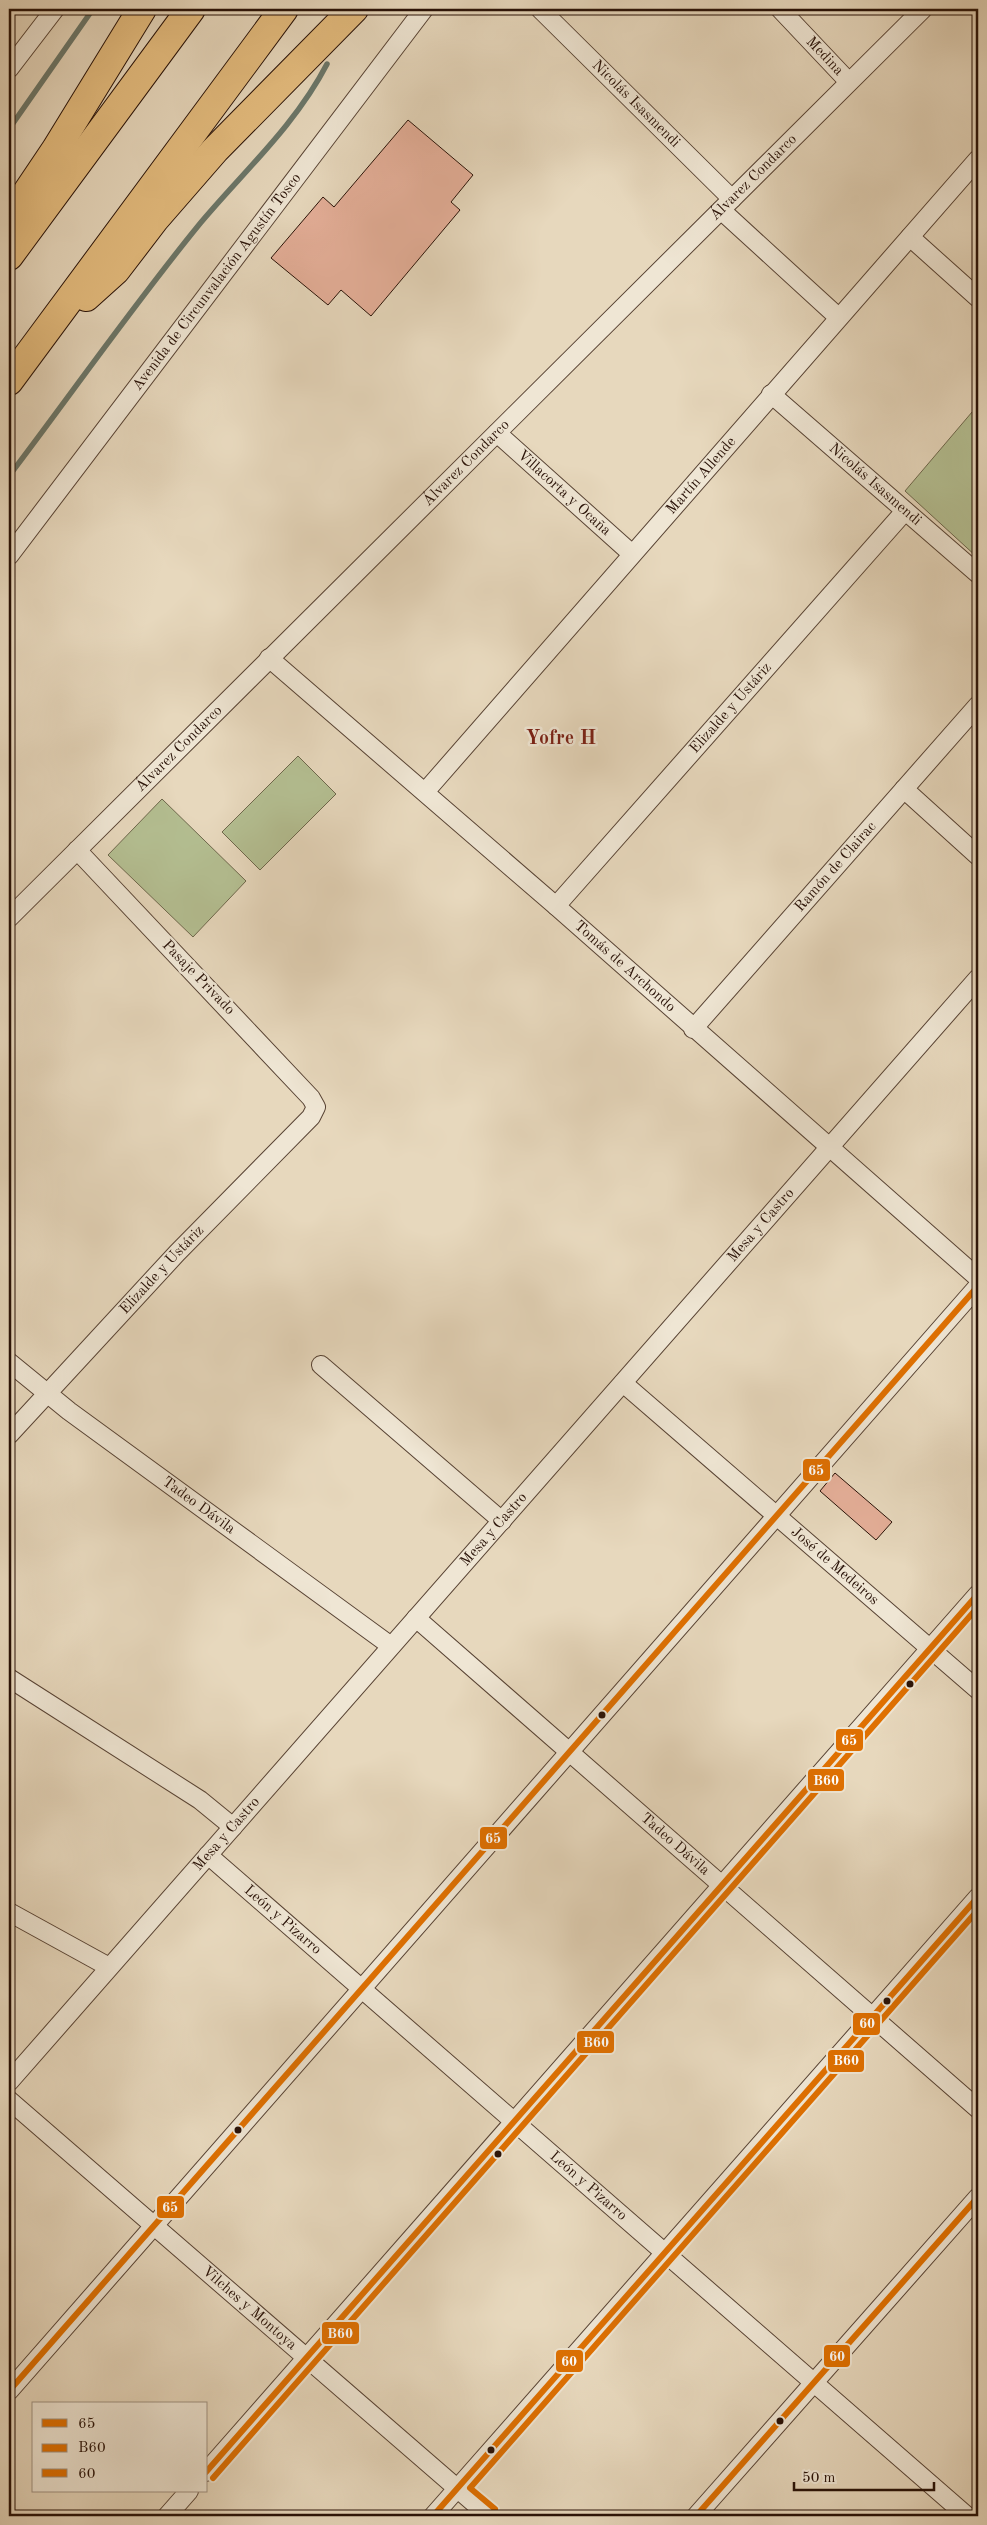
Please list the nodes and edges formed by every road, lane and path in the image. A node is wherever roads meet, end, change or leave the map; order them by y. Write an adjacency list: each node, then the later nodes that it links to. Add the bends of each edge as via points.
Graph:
1 (55, 9): 10 (street)
2 (142, 9): 14 (highway, via 61,142)
3 (191, 9): 16 (highway)
4 (284, 9): 19 (highway)
5 (354, 9): 19 (highway, via 215,150 116,270)
6 (424, 9): 25 (street, Avenida de Circunvalación Agustín Tosco)
7 (540, 9): 13 (street, Nicolás Isasmendi)
8 (780, 9): 11 (street, Medina)
9 (923, 9): 11 (street, Álvarez Condarco)
10 (9, 69)
11 (848, 81): 13 (street, Álvarez Condarco)
12 (978, 159): 15 (street, Martín Allende)
13 (726, 204): 18 (street, Nicolás Isasmendi); 22 (street, Álvarez Condarco)
14 (9, 219)
15 (910, 237): 17 (street); 18 (street, Martín Allende)
16 (9, 256)
17 (978, 298)
18 (838, 317): 21 (street, Martín Allende)
19 (42, 336): 20 (highway)
20 (9, 380)
21 (771, 394): 23 (street, Nicolás Isasmendi); 24 (street, Martín Allende)
22 (497, 433): 24 (street, Villacorta y Ocaña); 27 (street, Álvarez Condarco)
23 (905, 511): 26 (street, Nicolás Isasmendi); 33 (street, Elizalde y Ustáriz)
24 (632, 554): 30 (street, Martín Allende)
25 (9, 556)
26 (978, 574)
27 (269, 658): 30 (street, Tomás de Archondo); 31 (street, Álvarez Condarco)
28 (978, 704): 29 (street, Ramón de Clairac)
29 (904, 789): 32 (street); 36 (street, Ramón de Clairac)
30 (425, 792): 33 (street, Tomás de Archondo)
31 (76, 850): 34 (street, Álvarez Condarco); 37 (street, Pasaje Privado)
32 (978, 856)
33 (556, 906): 36 (street, Tomás de Archondo)
34 (9, 918)
35 (978, 978): 38 (street, Mesa y Castro)
36 (694, 1029): 38 (street, Tomás de Archondo)
37 (316, 1107): 44 (street, Elizalde y Ustáriz, via 311,1118 177,1253)
38 (829, 1148): 39 (street, Tomás de Archondo); 43 (street, Mesa y Castro)
39 (978, 1278)
40 (978, 1286): 46 (street)
41 (9, 1362): 44 (street, Tadeo Dávila)
42 (321, 1365): 47 (street)
43 (623, 1383): 46 (street, José de Medeiros); 47 (street, Mesa y Castro)
44 (49, 1393): 45 (street, Elizalde y Ustáriz); 50 (street, Tadeo Dávila, via 69,1411)
45 (9, 1435)
46 (776, 1516): 51 (street, José de Medeiros); 54 (street)
47 (502, 1520): 49 (street, Mesa y Castro)
48 (978, 1594): 51 (street)
49 (416, 1618): 50 (street, Mesa y Castro); 54 (street, Tadeo Dávila)
50 (391, 1646): 55 (street, Mesa y Castro)
51 (930, 1649): 53 (street, José de Medeiros); 57 (street)
52 (9, 1678): 55 (street, via 200,1800)
53 (978, 1690)
54 (569, 1752): 57 (street, Tadeo Dávila); 61 (street)
55 (233, 1827): 56 (street, Mesa y Castro)
56 (208, 1855): 60 (street, Mesa y Castro); 61 (street, León y Pizarro)
57 (720, 1886): 62 (street, Tadeo Dávila); 66 (street)
58 (978, 1897): 62 (street)
59 (9, 1912): 60 (street)
60 (109, 1967): 63 (street, Mesa y Castro)
61 (362, 1989): 66 (street, León y Pizarro); 68 (street)
62 (872, 2018): 65 (street, Tadeo Dávila); 69 (street)
63 (9, 2082)
64 (9, 2100): 68 (street, Vilches y Montoya)
65 (978, 2110)
66 (513, 2121): 69 (street, León y Pizarro); 70 (street)
67 (978, 2197): 71 (street)
68 (154, 2226): 70 (street, Vilches y Montoya); 72 (street)
69 (665, 2253): 71 (street, León y Pizarro); 74 (street)
70 (306, 2359): 73 (street); 74 (street, Vilches y Montoya)
71 (814, 2382): 79 (street); 80 (street, León y Pizarro)
72 (9, 2391)
73 (208, 2470)
74 (458, 2488): 77 (street); 78 (street, Vilches y Montoya)
75 (188, 2492): 76 (street)
76 (167, 2516)
77 (433, 2516)
78 (489, 2516)
79 (696, 2516)
80 (967, 2516)

